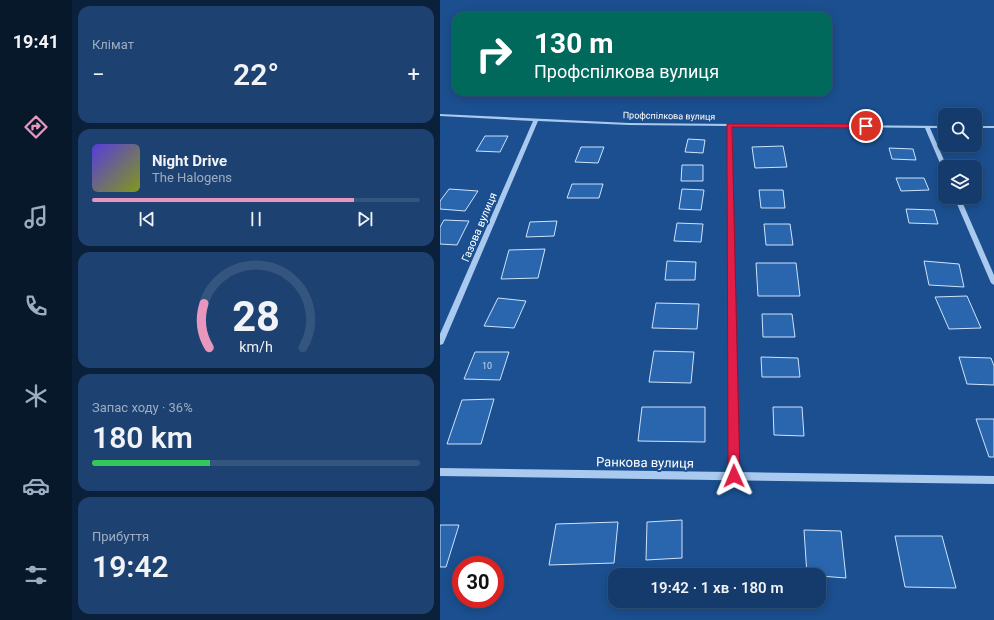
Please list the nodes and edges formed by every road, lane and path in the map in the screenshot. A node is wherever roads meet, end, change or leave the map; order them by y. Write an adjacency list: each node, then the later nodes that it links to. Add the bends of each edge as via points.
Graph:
1 (440, 115): 2 (street, Профспілкова вулиця)
2 (536, 120): 3 (street, Профспілкова вулиця); 11 (street, Газова вулиця)
3 (729, 125): 4 (street, Профспілкова вулиця); 13 (street)
4 (927, 127): 5 (street, Профспілкова вулиця); 8 (street)
5 (938, 127)
6 (982, 127): 7 (street)
7 (994, 127)
8 (941, 160)
9 (960, 204): 10 (street)
10 (994, 283)
11 (440, 342)
12 (440, 472): 13 (street, Ранкова вулиця)
13 (734, 476): 14 (street, Ранкова вулиця)
14 (994, 480)

